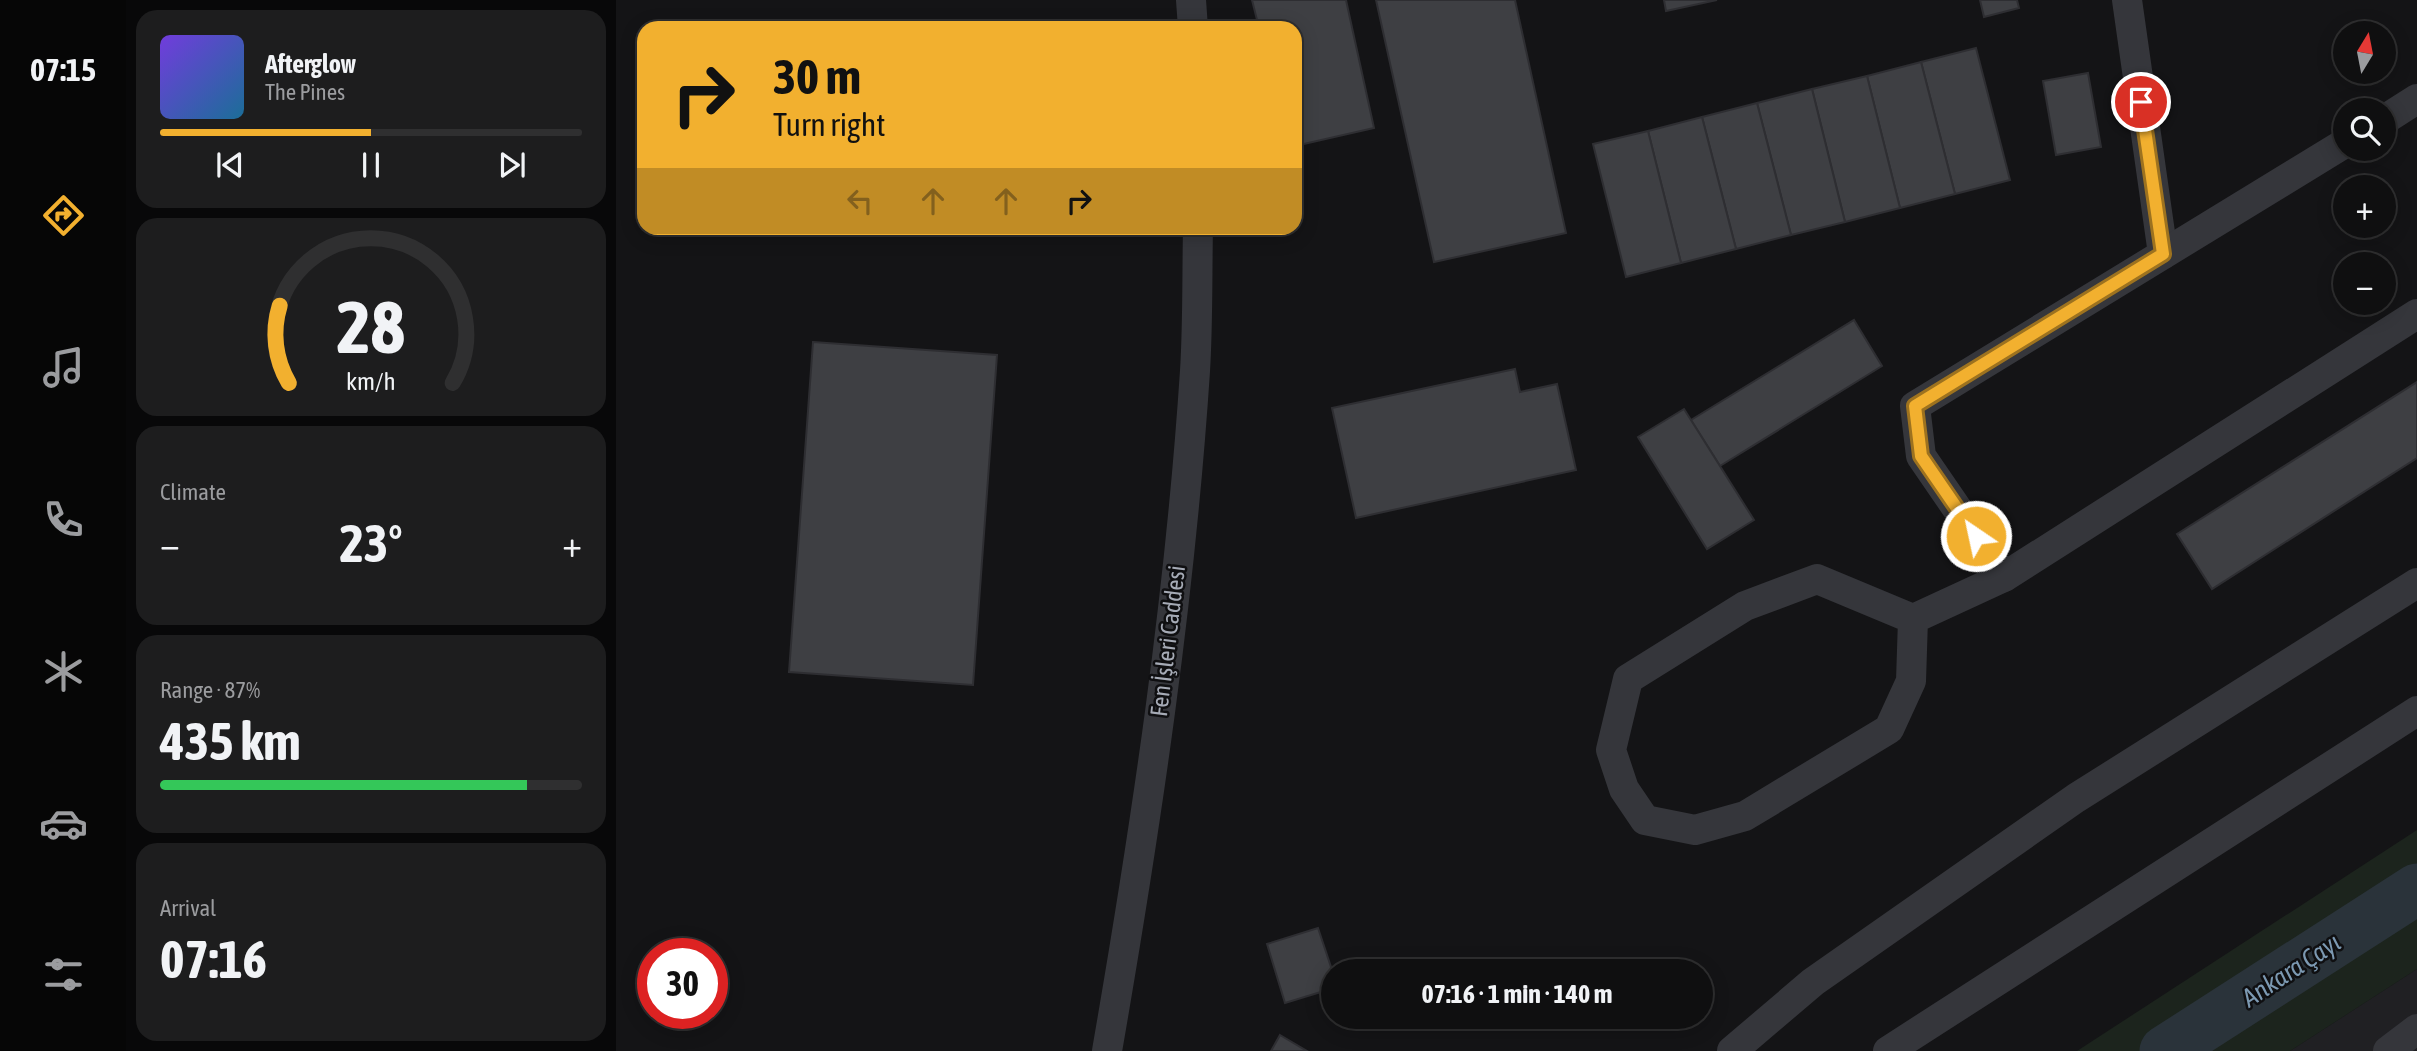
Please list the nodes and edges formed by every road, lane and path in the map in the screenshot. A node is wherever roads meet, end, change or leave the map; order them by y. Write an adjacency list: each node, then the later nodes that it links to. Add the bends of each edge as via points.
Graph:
1 (1191, 0): 3 (street)
2 (2127, 0): 8 (street)
3 (1192, 21)
4 (2417, 99): 5 (street)
5 (2396, 112)
6 (2333, 150): 8 (street)
7 (1198, 235): 16 (street, Fen İşleri Caddesi, via 1195,369 1178,568)
8 (2163, 254): 10 (street, via 1915,406 1921,456)
9 (2417, 314): 10 (street)
10 (2004, 577): 12 (street)
11 (2417, 583): 17 (street, via 2076,798 1814,982)
12 (1913, 619): 12 (street, via 1817,579 1745,606 1628,679 1611,750 1624,789 1645,820 1695,830 1745,816 1889,729 1911,681)
13 (2417, 711): 18 (street)
14 (2417, 1030): 19 (street)
15 (2417, 1044): 20 (street)
16 (1107, 1051)
17 (1732, 1051)
18 (1888, 1051)
19 (2388, 1051)
20 (2400, 1051)

